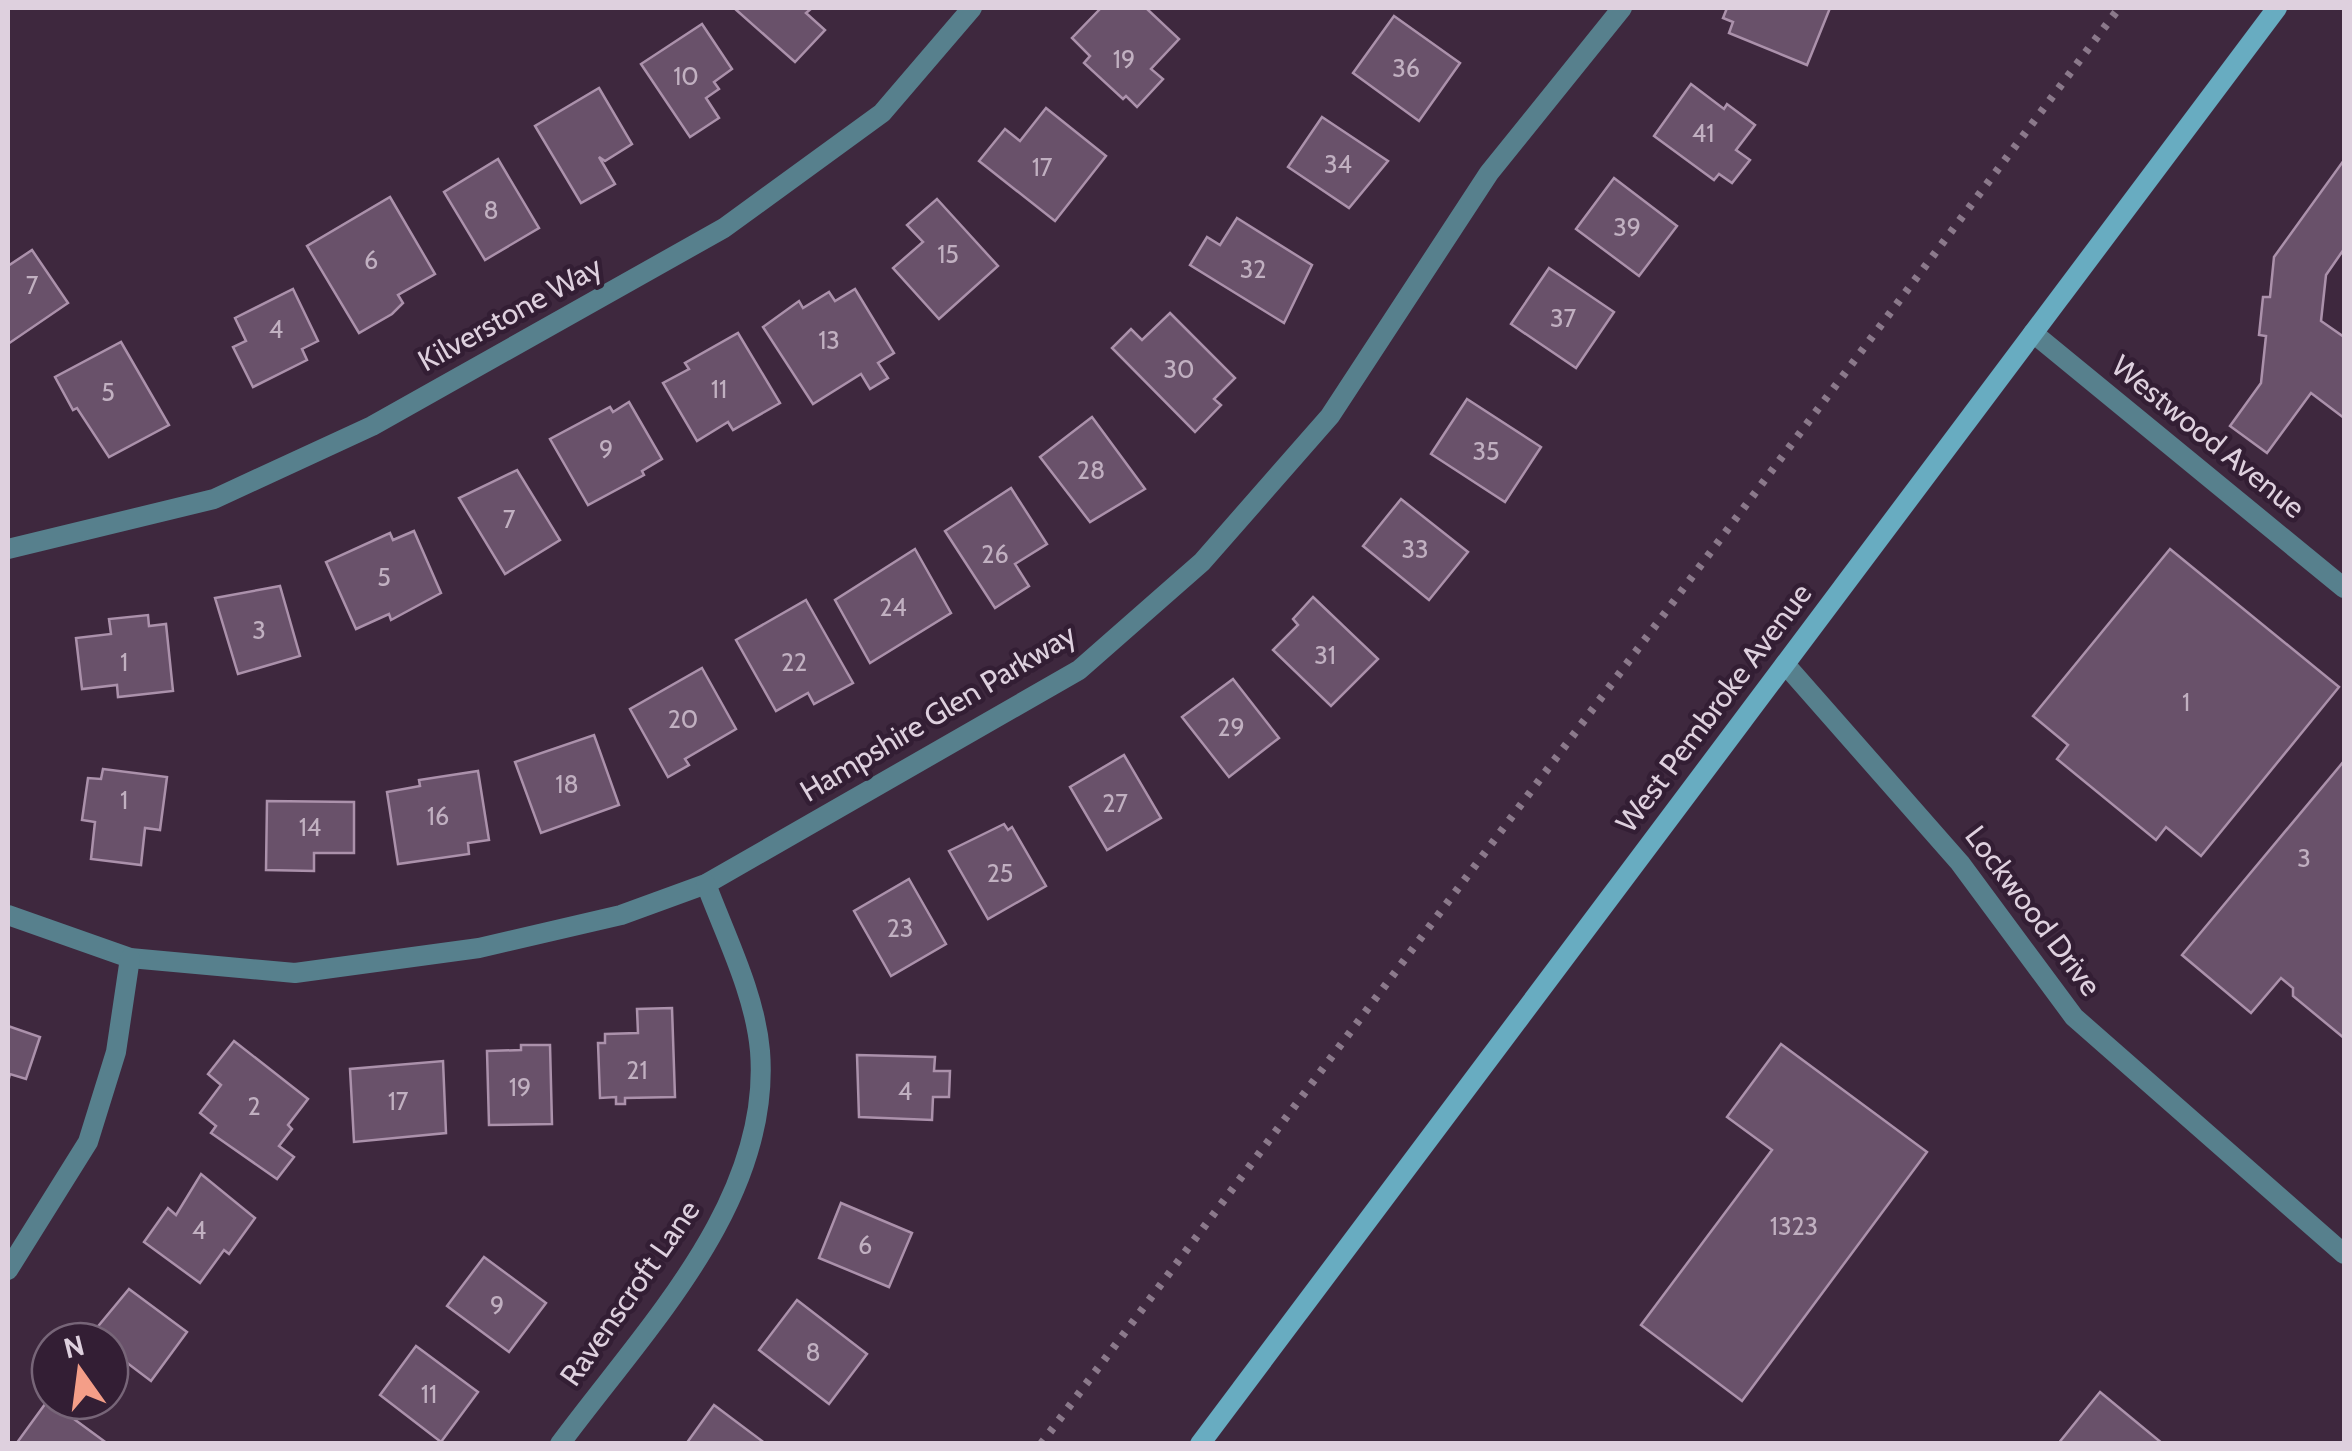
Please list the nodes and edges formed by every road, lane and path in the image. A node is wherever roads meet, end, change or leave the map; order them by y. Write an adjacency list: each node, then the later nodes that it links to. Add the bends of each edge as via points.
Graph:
1 (972, 8): 5 (street, Kilverstone Way, via 882,113 724,228 389,416 214,500)
2 (1622, 8): 8 (street, Hampshire Glen Parkway, via 1489,173 1330,416 1202,562 1080,670)
3 (2277, 8): 4 (main road, West Pembroke Avenue)
4 (2033, 333): 6 (street, Westwood Avenue); 7 (main road, West Pembroke Avenue)
5 (8, 548)
6 (2344, 588)
7 (1785, 664): 11 (street, Lockwood Drive, via 1960,862 2074,1017); 14 (main road, West Pembroke Avenue)
8 (706, 884): 10 (street, Hampshire Glen Parkway, via 621,915 479,948 296,973); 13 (street, Ravenscroft Lane, via 750,1005 760,1050 758,1115 717,1231)
9 (8, 915): 10 (street, Hampshire Glen Parkway)
10 (130, 958): 12 (street, via 116,1052 88,1142)
11 (2344, 1254)
12 (8, 1270)
13 (560, 1444)
14 (1200, 1444)

